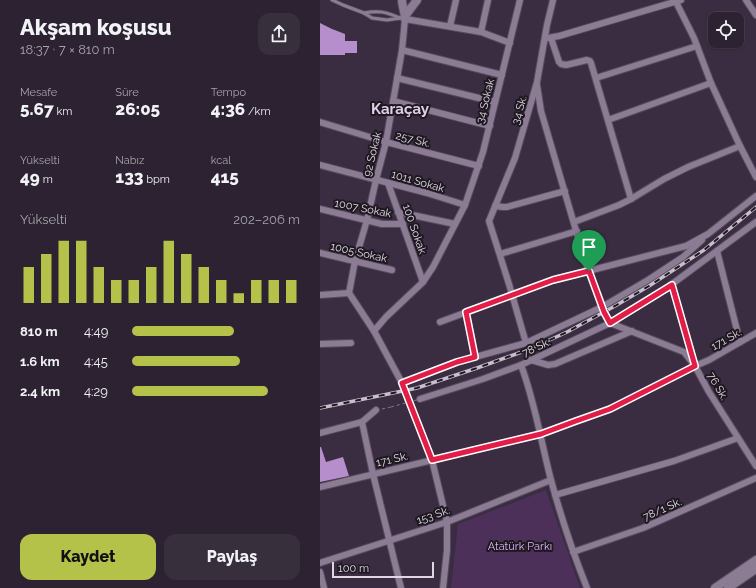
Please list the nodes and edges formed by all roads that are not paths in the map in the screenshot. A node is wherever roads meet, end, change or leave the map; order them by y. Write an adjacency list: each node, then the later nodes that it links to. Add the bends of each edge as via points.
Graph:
1 (332, 0): 10 (lane)
2 (402, 0): 12 (main road)
3 (417, 0): 12 (main road)
4 (456, 0): 13 (street)
5 (488, 0): 14 (street)
6 (520, 0): 16 (street, 34 Sokak)
7 (553, 0): 15 (street, 34 Sk.)
8 (746, 0): 11 (street)
9 (678, 1): 15 (street); 17 (street)
10 (364, 13): 12 (lane, via 387,12); 12 (lane, via 372,18)
11 (756, 15)
12 (404, 18): 13 (street); 18 (street, 92 Sokak)
13 (450, 26): 14 (street)
14 (480, 32): 16 (street)
15 (548, 38): 21 (street, via 561,64 588,61); 22 (street, 34 Sk.)
16 (510, 43): 19 (street, 34 Sokak)
17 (698, 46): 21 (street); 23 (street)
18 (402, 50): 19 (street); 20 (street, 92 Sokak)
19 (502, 75): 25 (street, 34 Sokak)
20 (397, 78): 24 (street, 92 Sokak); 25 (street)
21 (596, 78): 26 (street)
22 (537, 82): 36 (street, via 541,111); 40 (street, 34 Sk., via 515,158)
23 (711, 83): 26 (street); 30 (street)
24 (393, 101): 28 (street); 29 (street, 92 Sokak)
25 (495, 102): 28 (street, 34 Sokak)
26 (608, 120): 38 (street)
27 (320, 122): 29 (street, 257 Sk.)
28 (490, 126): 32 (street, 34 Sokak)
29 (386, 142): 32 (street, 257 Sk.); 34 (street, 92 Sokak)
30 (740, 146): 33 (street); 38 (street, via 688,167)
31 (320, 165): 34 (street, 1011 Sokak)
32 (478, 166): 39 (street, 34 Sokak)
33 (756, 177)
34 (376, 180): 35 (street, 1011 Sokak); 43 (street, 92 Sokak)
35 (388, 183): 39 (street, 1011 Sokak); 42 (street, 100 Sokak)
36 (565, 191): 40 (street, via 507,207); 44 (street)
37 (756, 196): 49 (street)
38 (631, 199): 44 (street)
39 (465, 205): 47 (street, 34 Sokak)
40 (495, 206): 52 (street, 34 Sk., via 489,221)
41 (320, 209): 43 (street, 1007 Sokak)
42 (398, 212): 46 (street, 100 Sokak); 47 (street)
43 (367, 220): 46 (street, 1007 Sokak, via 382,224); 53 (street, 92 Sokak)
44 (574, 222): 48 (street)
45 (756, 222): 50 (street, 78 Sk.)
46 (403, 224): 56 (street, 100 Sokak)
47 (455, 224): 56 (street, 34 Sokak)
48 (577, 231): 52 (street); 55 (street)
49 (708, 234): 55 (street, via 686,246); 61 (street, via 683,257)
50 (717, 251): 57 (street, 78 Sk.); 68 (street)
51 (320, 253): 53 (street, 1005 Sokak)
52 (500, 254): 59 (street)
53 (355, 261): 54 (street, 1005 Sokak); 58 (street, 92 Sokak)
54 (392, 270)
55 (589, 271): 59 (street, via 553,280); 61 (street)
56 (423, 282): 65 (street, 34 Sokak)
57 (672, 285): 64 (street, 78 Sk.); 75 (street, 76 Sk.)
58 (349, 293): 60 (street); 65 (street)
59 (512, 295): 62 (street); 70 (street)
60 (320, 296)
61 (602, 307): 64 (street); 70 (street)
62 (466, 312): 63 (street); 72 (street)
63 (440, 322)
64 (610, 323): 66 (street); 73 (street, 78 Sk.)
65 (374, 331): 76 (street)
66 (632, 331): 73 (street, via 555,364 548,365); 75 (street, via 684,352)
67 (756, 334): 68 (street, 171 Sk.)
68 (740, 342): 75 (street, 171 Sk.)
69 (351, 343): 71 (street)
70 (526, 343): 72 (street)
71 (320, 344)
72 (475, 357): 76 (street)
73 (530, 360): 74 (street, 78 Sk.)
74 (521, 365): 77 (street); 81 (street, 78 Sk.)
75 (695, 366): 81 (street, 171 Sk., via 610,409); 82 (street, 76 Sk.)
76 (402, 383): 83 (street)
77 (420, 398)
78 (376, 410): 79 (street)
79 (362, 422): 80 (street); 85 (street)
80 (320, 433)
81 (541, 434): 83 (street, 171 Sk.); 87 (street, 78 Sk.)
82 (738, 438): 84 (street, 76 Sk.); 89 (street, via 674,461)
83 (432, 460): 85 (street, 171 Sk.); 90 (street)
84 (756, 466)
85 (373, 474): 88 (street, 171 Sk.); 91 (street)
86 (756, 478): 92 (street, 78/1 Sk., via 644,528)
87 (551, 480): 89 (street, 78 Sk.); 90 (street, 153 Sk.)
88 (320, 487)
89 (555, 495): 92 (street, 78 Sk.)
90 (447, 522): 91 (street, 153 Sk.); 99 (street)
91 (390, 541): 94 (street, 153 Sk.); 98 (street)
92 (573, 552): 100 (street, 78 Sk.)
93 (756, 560): 101 (main road)
94 (320, 563)
95 (756, 569): 102 (main road)
96 (320, 572): 97 (street)
97 (324, 588)
98 (401, 588)
99 (443, 588)
100 (587, 588)
101 (715, 588)
102 (728, 588)

